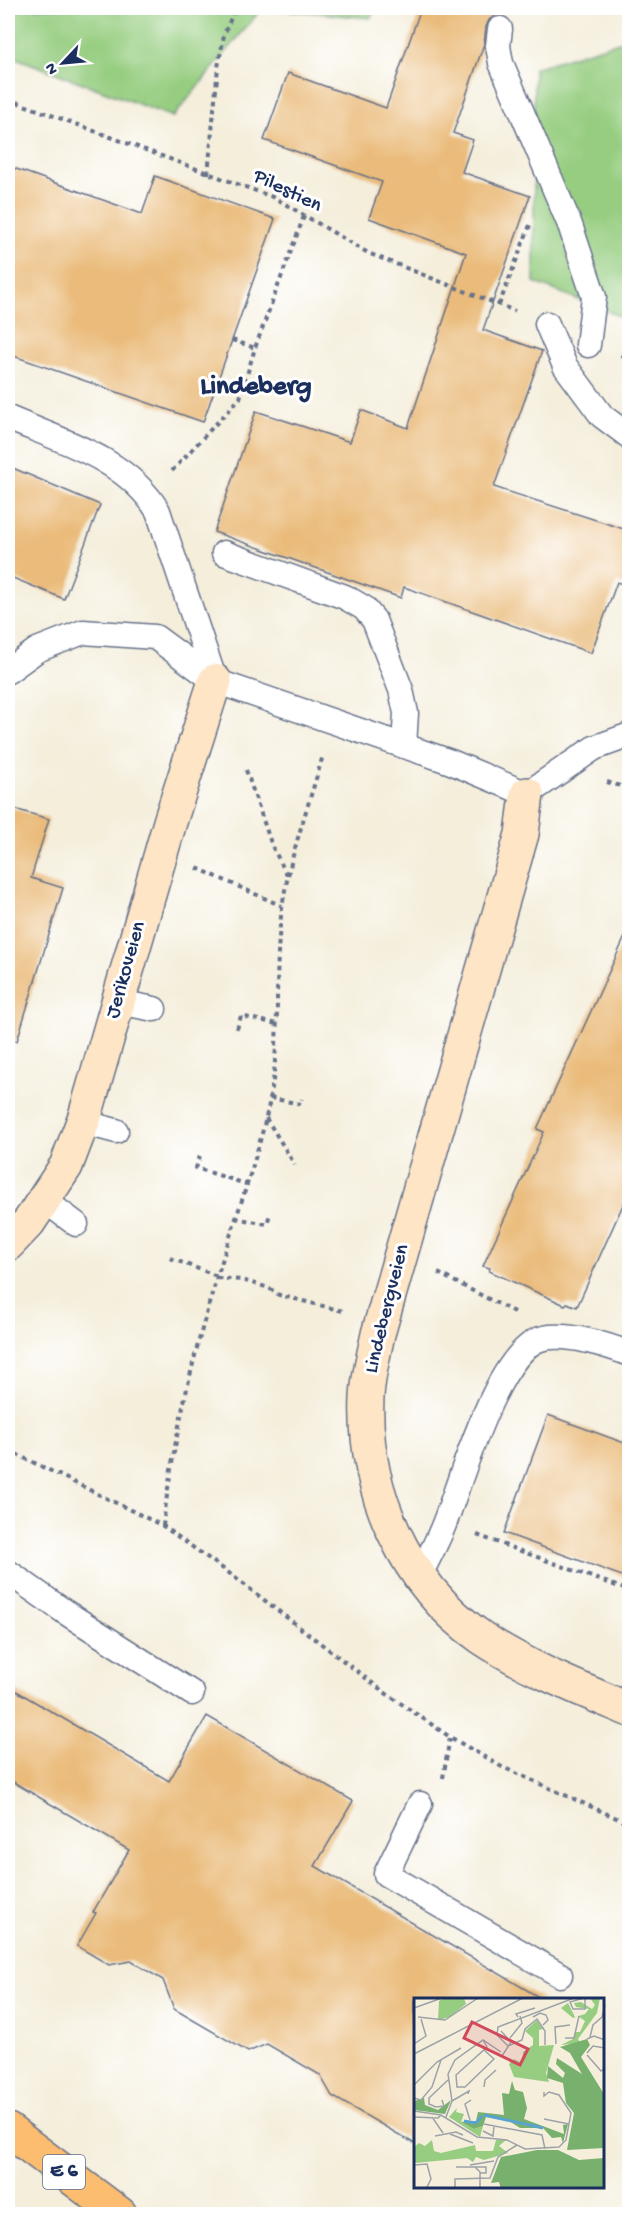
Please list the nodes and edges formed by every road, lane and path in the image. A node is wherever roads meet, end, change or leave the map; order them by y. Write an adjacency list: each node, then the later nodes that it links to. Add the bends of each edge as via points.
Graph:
1 (235, 8): 4 (path, via 224,35 218,68)
2 (500, 29): 10 (lane, via 501,63 570,225 594,297)
3 (8, 99): 4 (path, Pilestien)
4 (208, 174): 6 (path, Pilestien, via 275,198)
5 (533, 215): 7 (path)
6 (304, 216): 7 (path, Pilestien, via 368,253); 11 (path)
7 (499, 305): 8 (path, Pilestien)
8 (547, 324): 13 (lane, via 565,366 602,416)
9 (232, 340): 11 (path)
10 (588, 345)
11 (255, 348): 14 (path, via 240,398)
12 (8, 418): 14 (lane, via 111,462)
13 (630, 437)
14 (149, 496): 17 (lane, via 158,511)
15 (224, 554): 19 (lane, via 345,597 364,608 374,620 401,690 406,713)
16 (8, 671): 17 (lane, via 37,650 65,637 104,632 155,637)
17 (215, 681): 19 (lane); 23 (street, Jerikoveien)
18 (630, 735): 22 (lane, via 594,748)
19 (404, 746): 22 (lane)
20 (325, 747): 24 (path)
21 (246, 770): 24 (path, via 272,846)
22 (526, 794): 44 (street, Lindebergveien, via 522,834)
23 (162, 850): 25 (path); 26 (street, Jerikoveien)
24 (287, 875): 25 (path)
25 (282, 906): 28 (path)
26 (118, 1002): 27 (lane); 33 (street, Jerikoveien)
27 (154, 1009)
28 (277, 1024): 29 (path, via 241,1016); 30 (path)
29 (237, 1029)
30 (270, 1098): 31 (path, via 301,1104); 32 (path)
31 (302, 1099)
32 (266, 1118): 36 (path); 37 (path)
33 (82, 1122): 34 (lane); 38 (street, Jerikoveien, via 66,1166)
34 (116, 1131)
35 (200, 1156): 37 (path, via 196,1168)
36 (296, 1165)
37 (246, 1184): 40 (path)
38 (44, 1200): 41 (lane); 42 (street, Jerikoveien)
39 (270, 1214): 40 (path, via 267,1224)
40 (235, 1218): 45 (path)
41 (76, 1224)
42 (8, 1244)
43 (170, 1258): 45 (path)
44 (398, 1259): 46 (street, Lindebergveien); 47 (path, via 428,1268 527,1319)
45 (217, 1277): 46 (path, via 260,1285 279,1295); 51 (path, via 185,1392)
46 (381, 1323): 53 (street, Lindebergveien, via 367,1396 368,1441 376,1489 390,1527)
47 (543, 1338): 48 (lane, via 572,1338); 50 (lane, via 525,1349 501,1381 480,1424)
48 (630, 1354)
49 (8, 1450): 51 (path)
50 (446, 1521): 53 (lane); 54 (path)
51 (163, 1526): 57 (path)
52 (8, 1572): 55 (lane)
53 (419, 1577): 56 (street, Lindebergveien, via 481,1637 514,1657)
54 (630, 1591)
55 (192, 1693)
56 (630, 1710)
57 (450, 1737): 58 (path); 60 (path, via 500,1766)
58 (444, 1770)
59 (420, 1804): 61 (lane, via 386,1874)
60 (630, 1824)
61 (560, 1975)
62 (8, 2130): 63 (highway, E 6)
63 (120, 2214)

